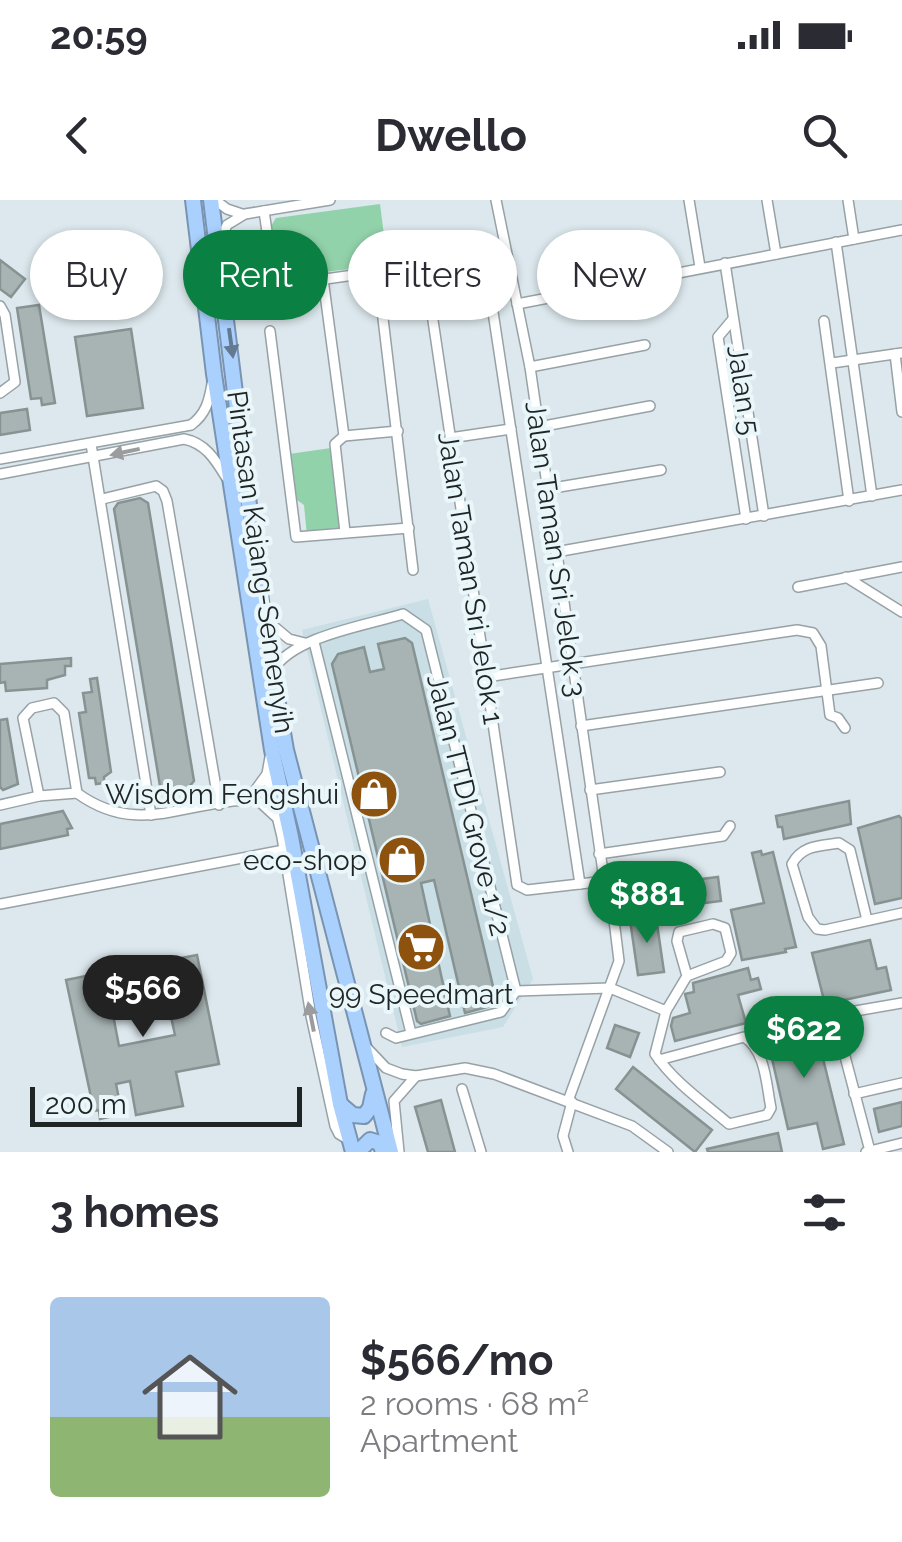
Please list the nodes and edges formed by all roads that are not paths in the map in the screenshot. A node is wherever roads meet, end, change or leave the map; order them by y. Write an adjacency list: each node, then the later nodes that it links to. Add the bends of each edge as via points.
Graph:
1 (193, 200): 35 (highway, Pintasan Kajang-Semenyih)
2 (213, 200): 9 (street); 10 (highway, Pintasan Kajang-Semenyih)
3 (330, 200): 8 (street)
4 (496, 200): 12 (street, Jalan Taman Sri Jelok 3)
5 (688, 200): 18 (street)
6 (768, 200): 16 (street)
7 (848, 200): 14 (street)
8 (269, 207): 9 (street)
9 (244, 214): 11 (street)
10 (216, 230)
11 (225, 230)
12 (502, 230)
13 (902, 230): 14 (street)
14 (854, 239): 15 (street)
15 (836, 242): 16 (street); 32 (street)
16 (776, 254): 17 (street)
17 (725, 263): 18 (street); 24 (street, Jalan 5)
18 (700, 267): 20 (street)
19 (328, 278): 41 (street, via 361,274 379,284)
20 (517, 304)
21 (0, 306): 36 (street, via 15,382)
22 (517, 308): 34 (street, Jalan Taman Sri Jelok 3)
23 (328, 316): 42 (street)
24 (732, 319): 55 (street, Jalan 5); 56 (street, via 718,337)
25 (227, 320): 65 (highway, Pintasan Kajang-Semenyih, one-way to 65)
26 (433, 320): 43 (street, Jalan Taman Sri Jelok 1)
27 (494, 320): 40 (street, Jalan Taman Sri Jelok 3)
28 (824, 321): 33 (street)
29 (270, 331): 58 (street, via 296,537)
30 (645, 346): 34 (street)
31 (899, 353): 32 (street); 38 (street)
32 (852, 361): 33 (street); 52 (street)
33 (832, 363): 54 (street)
34 (530, 367): 39 (street, Jalan Taman Sri Jelok 3)
35 (214, 374): 44 (street, via 206,407 191,424); 49 (highway, Pintasan Kajang-Semenyih)
36 (0, 393)
37 (650, 406): 39 (street)
38 (902, 412)
39 (539, 427): 50 (street, Jalan Taman Sri Jelok 3)
40 (511, 429): 43 (street); 68 (street, Jalan Taman Sri Jelok 3)
41 (398, 430): 42 (street); 57 (street)
42 (344, 436): 58 (street, via 335,444)
43 (450, 438): 70 (street, Jalan Taman Sri Jelok 1)
44 (91, 444): 45 (street); 46 (street)
45 (94, 458): 48 (street); 49 (street, one-way to 45, via 209,452 184,439); 53 (street)
46 (0, 460)
47 (661, 470): 50 (street)
48 (0, 474)
49 (233, 488): 75 (highway, Pintasan Kajang-Semenyih)
50 (548, 489): 59 (street, Jalan Taman Sri Jelok 3)
51 (902, 490): 52 (street)
52 (872, 496): 54 (street)
53 (102, 498): 82 (street, via 156,486 164,492); 84 (street)
54 (849, 501): 55 (street)
55 (764, 516): 56 (street)
56 (746, 519): 59 (street)
57 (409, 528): 58 (street); 61 (street)
58 (344, 532)
59 (556, 552): 67 (street, Jalan Taman Sri Jelok 3)
60 (902, 567): 62 (street)
61 (414, 570)
62 (846, 576): 63 (street); 64 (street)
63 (798, 587)
64 (902, 612)
65 (263, 616): 66 (street, via 290,639); 69 (highway, Pintasan Kajang-Semenyih)
66 (310, 642): 69 (street, via 289,651); 96 (street, Jalan TTDI Grove 1/2, via 403,614 426,630); 100 (street)
67 (572, 663): 68 (street); 72 (street, via 796,630 813,633 821,646); 73 (street, Jalan Taman Sri Jelok 3)
68 (546, 668): 70 (street); 89 (street, Jalan Taman Sri Jelok 3)
69 (272, 672): 101 (highway, Pintasan Kajang-Semenyih, via 286,750)
70 (486, 677): 89 (street, Jalan Taman Sri Jelok 1, via 517,885 526,890)
71 (878, 683): 72 (street)
72 (825, 692): 73 (street); 74 (street, via 830,715)
73 (581, 726): 78 (street, Jalan Taman Sri Jelok 3)
74 (845, 728)
75 (272, 750): 77 (street); 109 (highway, Pintasan Kajang-Semenyih)
76 (720, 772): 78 (street)
77 (267, 774): 81 (street); 85 (street)
78 (590, 790): 88 (street, Jalan Taman Sri Jelok 3)
79 (77, 794): 80 (street); 80 (street, via 64,713 54,704 32,708 23,718); 84 (street, via 108,813)
80 (39, 796): 83 (street)
81 (238, 800): 82 (street); 85 (street, via 261,804)
82 (219, 804): 84 (street)
83 (0, 805)
84 (152, 815)
85 (277, 818): 87 (street)
86 (730, 826): 88 (street, via 723,836)
87 (284, 850): 90 (street); 111 (street, one-way to 87, via 334,1126)
88 (599, 854): 89 (street, via 603,872 597,882)
89 (580, 884)
90 (0, 904)
91 (613, 912): 95 (street, via 619,961)
92 (902, 912): 93 (street)
93 (867, 920): 93 (street, via 817,929 792,864 796,855 839,843 850,850)
94 (686, 976): 94 (street, via 726,961 732,953 725,928 712,924 679,932); 98 (street)
95 (610, 988): 96 (street); 98 (street); 108 (street)
96 (516, 992): 100 (street, via 501,1012)
97 (902, 1003): 107 (street, via 844,1013 839,1020)
98 (666, 1011): 102 (street)
99 (386, 1033): 100 (street)
100 (411, 1033)
101 (364, 1045): 103 (highway, Pintasan Kajang-Semenyih); 104 (street, via 386,1068)
102 (659, 1060): 102 (street, via 729,1124 767,1115 771,1108 760,1056 744,1037)
103 (371, 1073): 109 (highway, via 368,1112 359,1117); 114 (highway, Pintasan Kajang-Semenyih)
104 (416, 1076): 108 (street, via 464,1068); 115 (street, via 394,1101)
105 (902, 1082): 107 (street)
106 (462, 1089): 116 (street)
107 (854, 1094): 119 (street)
108 (570, 1102): 112 (street, via 562,1136); 118 (street, via 632,1126)
109 (340, 1104): 111 (highway, Pintasan Kajang-Semenyih)
110 (902, 1143): 119 (street)
111 (354, 1148): 113 (highway, via 370,1140)
112 (567, 1150): 117 (street)
113 (383, 1152)
114 (391, 1152)
115 (399, 1152)
116 (481, 1152)
117 (554, 1152)
118 (668, 1152)
119 (868, 1152)

